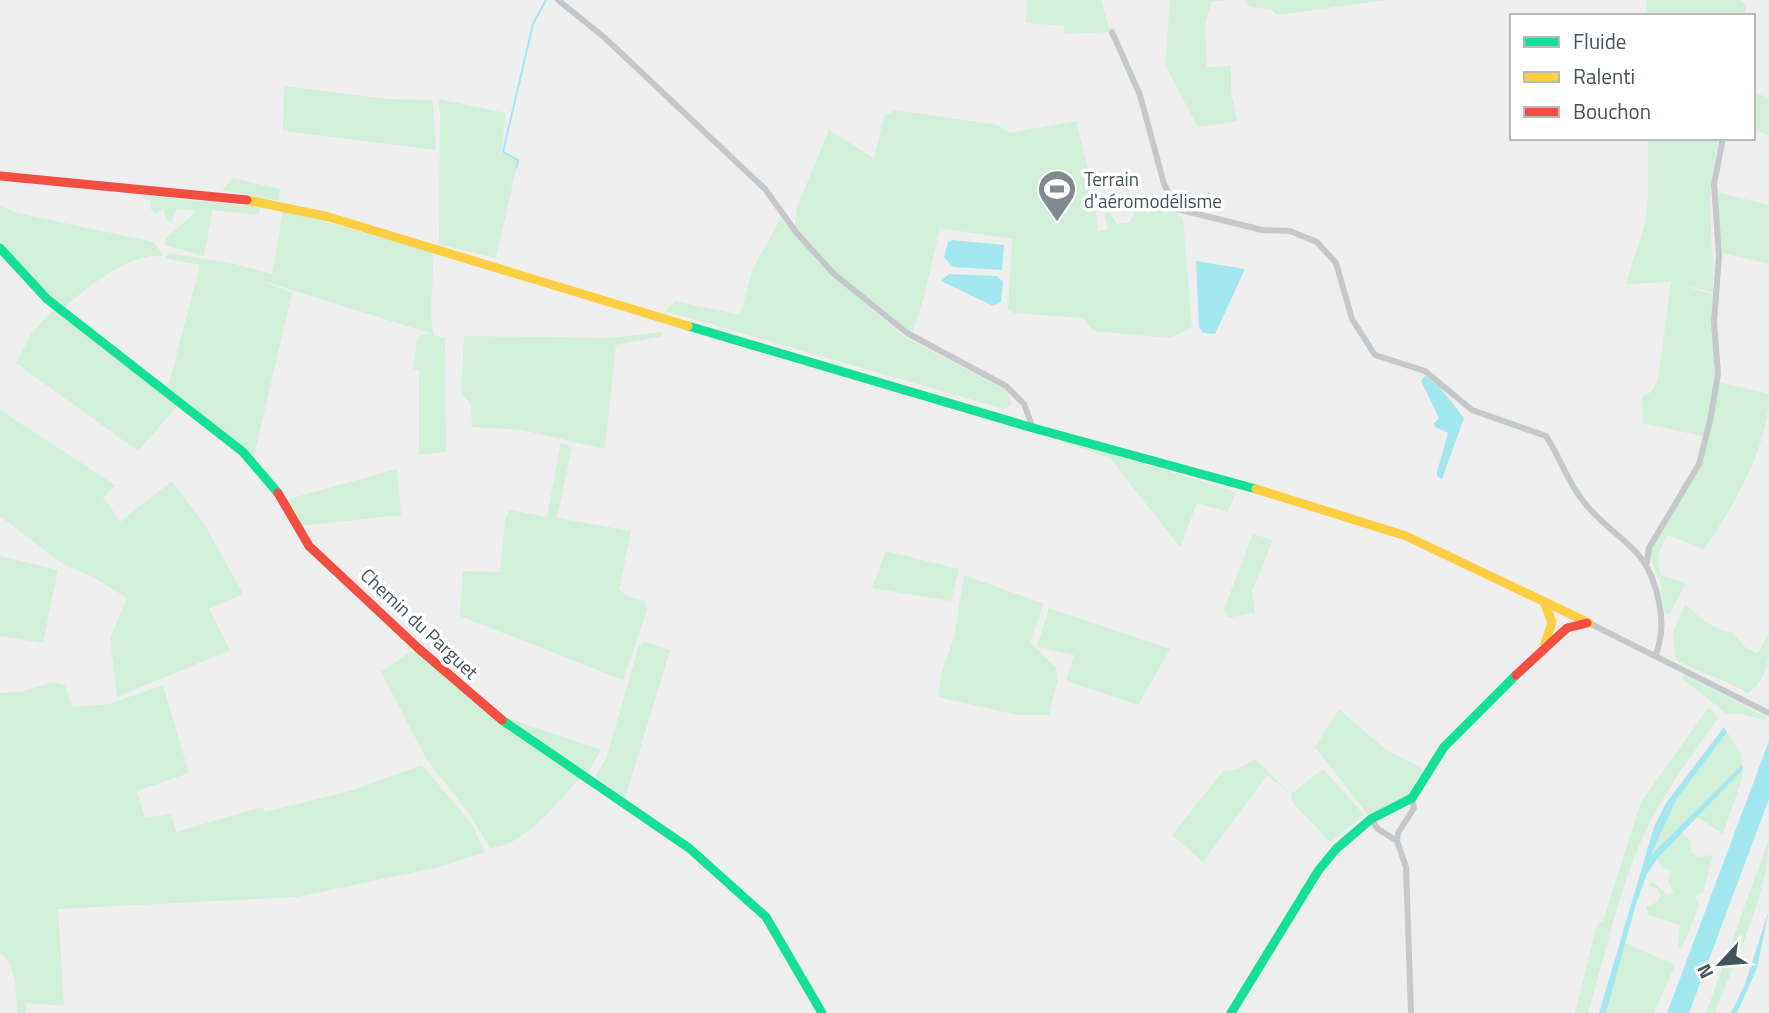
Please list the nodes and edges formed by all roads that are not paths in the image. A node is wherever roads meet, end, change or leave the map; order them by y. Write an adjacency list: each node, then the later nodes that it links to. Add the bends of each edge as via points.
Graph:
1 (558, 0): 6 (street, via 765,188 834,274 906,333 1006,386 1024,404)
2 (1112, 32): 7 (street, via 1140,95 1164,184 1177,209 1262,230 1300,233 1325,247 1336,263 1352,319 1375,355 1425,371 1472,410 1546,436 1584,502)
3 (1723, 140): 7 (street, via 1714,184 1718,374 1710,421 1699,464 1649,548)
4 (0, 176): 6 (street, via 231,197 329,217)
5 (0, 248): 19 (street, Chemin du Parguet, via 47,299 243,452 269,480 309,546 428,657 500,718 688,848 766,918)
6 (1033, 428): 8 (street, via 1219,478 1406,536)
7 (1647, 562): 14 (street, via 1654,576 1663,633)
8 (1544, 601): 9 (street); 11 (street)
9 (1565, 611): 10 (street); 11 (street, via 1555,617); 12 (street, via 1563,628)
10 (1589, 623): 12 (street); 14 (street)
11 (1552, 626): 13 (street)
12 (1556, 636): 13 (street)
13 (1543, 648): 16 (street, via 1437,754)
14 (1656, 655): 15 (street)
15 (1769, 713)
16 (1412, 798): 17 (street); 18 (street, via 1414,808)
17 (1371, 819): 18 (street); 20 (street, via 1353,831 1318,871)
18 (1397, 841): 21 (street, via 1406,867)
19 (822, 1013)
20 (1231, 1013)
21 (1411, 1013)

